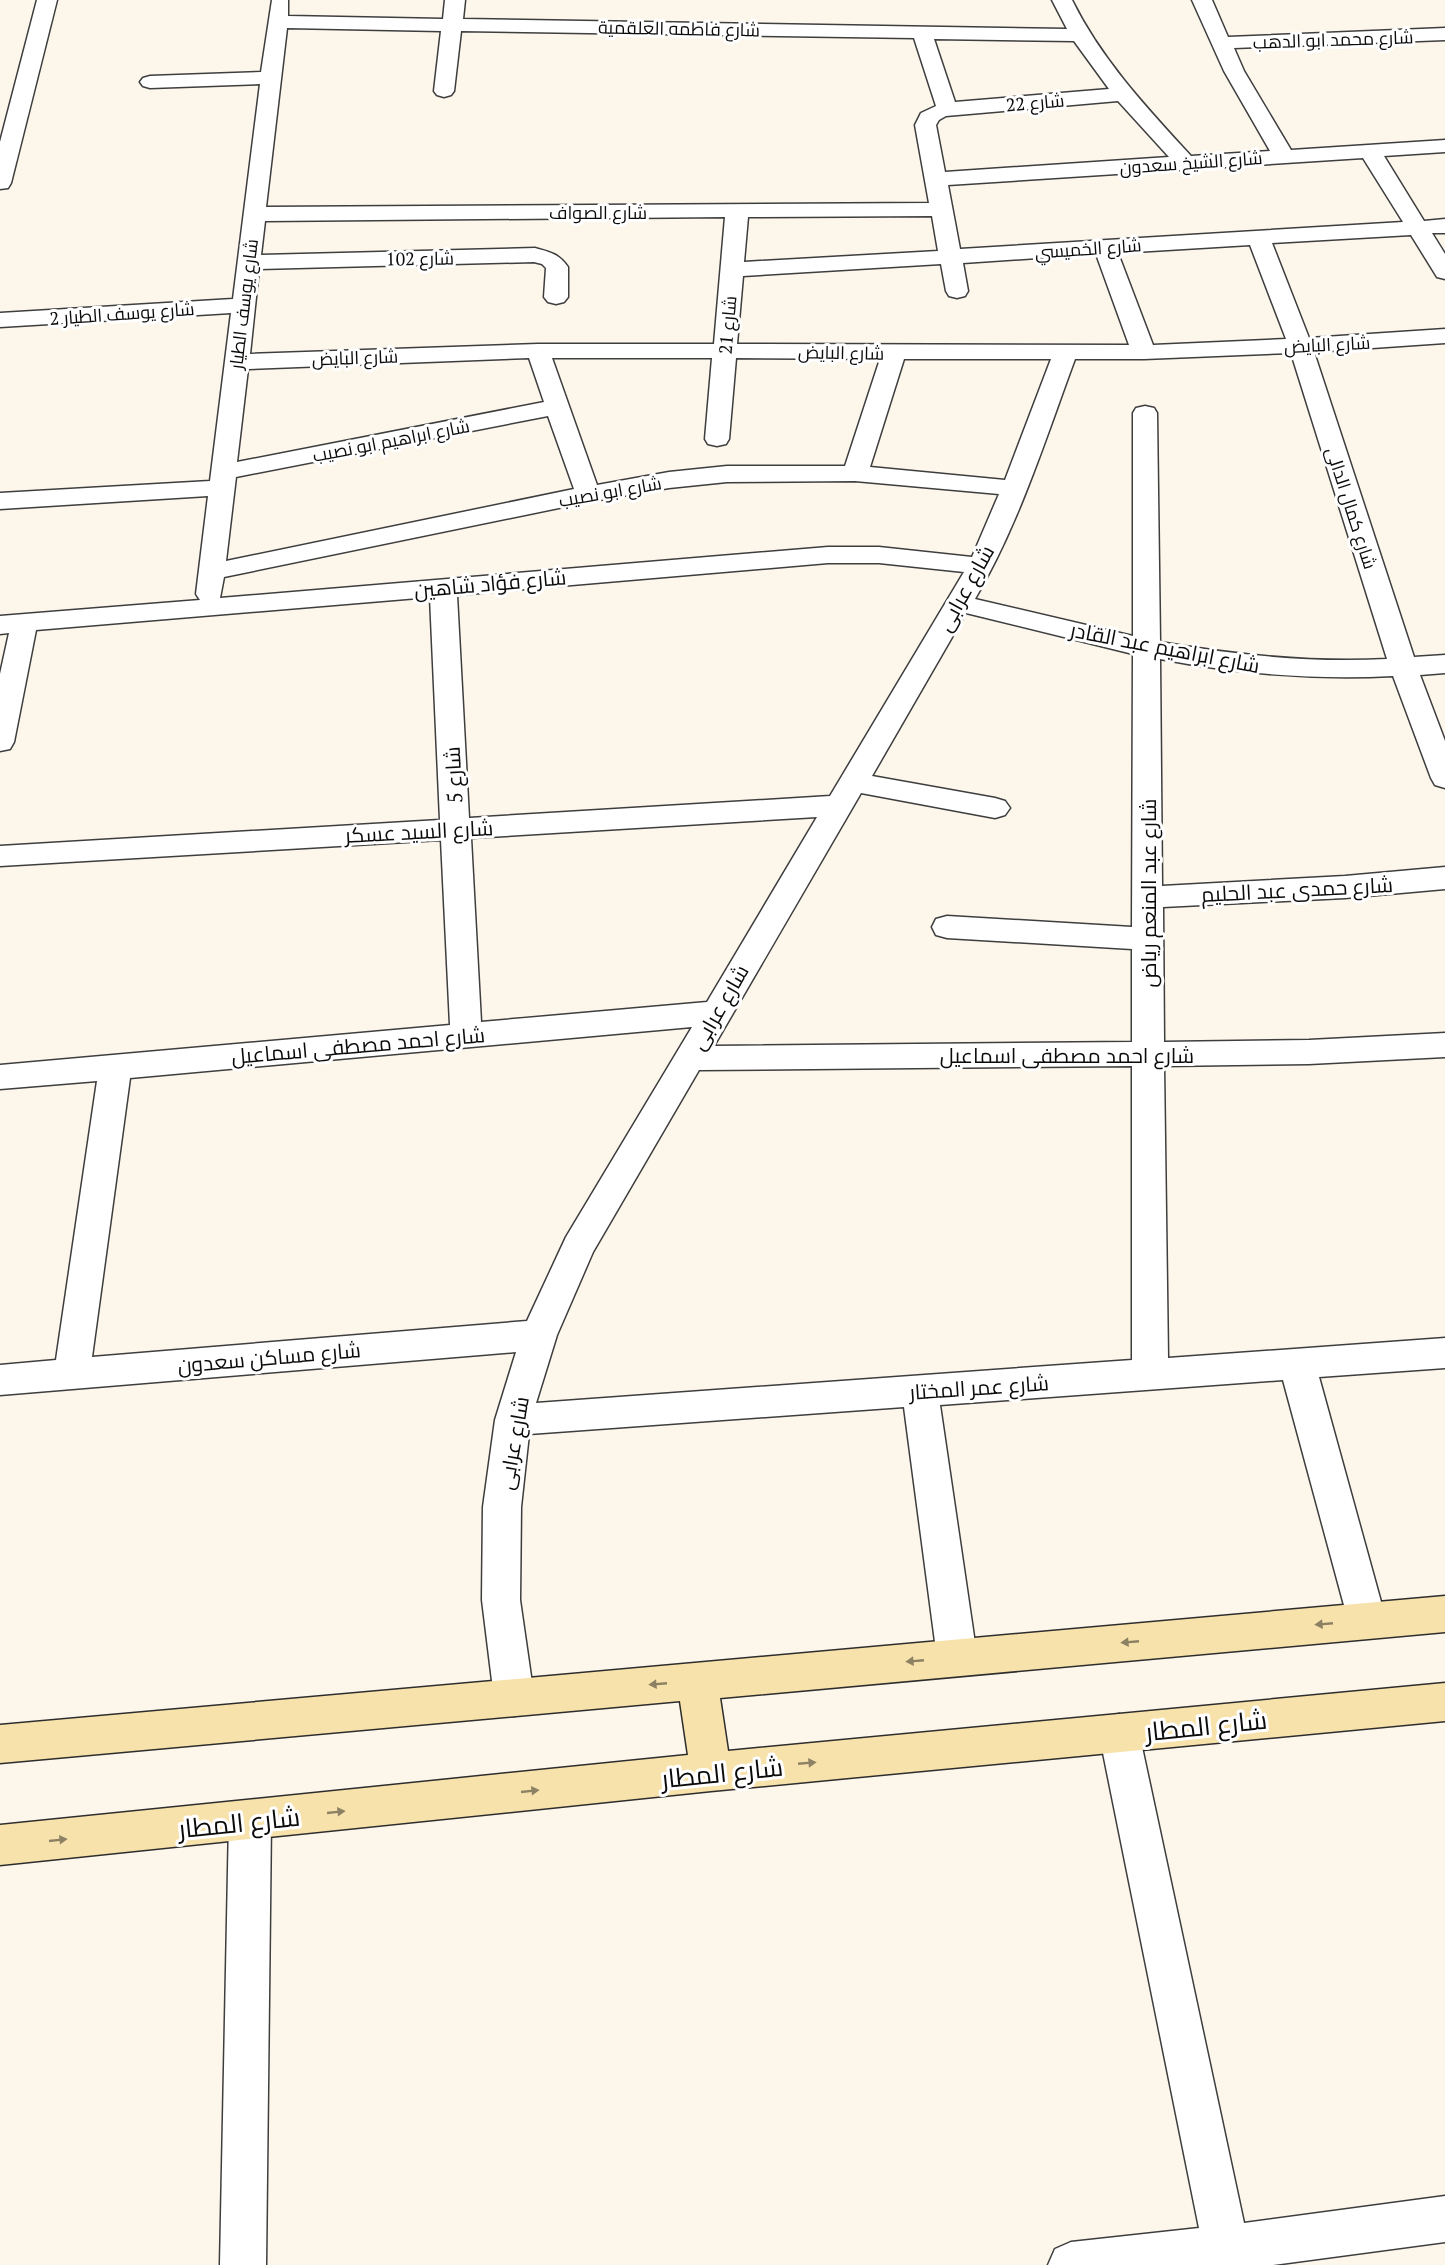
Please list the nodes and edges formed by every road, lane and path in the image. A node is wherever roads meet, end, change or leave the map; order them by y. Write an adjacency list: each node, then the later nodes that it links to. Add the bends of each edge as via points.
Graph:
1 (47, 0): 21 (street)
2 (455, 0): 6 (street)
3 (1062, 0): 9 (street)
4 (1202, 0): 10 (street)
5 (278, 11): 6 (street, شارع فاطمه العلقمية); 11 (street, شارع يوسف الطيار)
6 (452, 24): 7 (street, شارع فاطمه العلقمية); 13 (street)
7 (922, 33): 9 (street, شارع فاطمه العلقمية); 15 (street)
8 (1445, 34): 10 (street, شارع محمد ابو الدهب)
9 (1082, 35): 14 (street)
10 (1220, 43): 18 (street)
11 (270, 78): 12 (street); 24 (street, شارع يوسف الطيار)
12 (150, 82)
13 (444, 91)
14 (1124, 94): 15 (street, شارع 22); 19 (street)
15 (947, 109): 20 (street, via 925,123)
16 (1445, 146): 17 (street, شارع الشيخ سعدون)
17 (1370, 151): 18 (street, شارع الشيخ سعدون); 26 (street)
18 (1284, 156): 19 (street, شارع الشيخ سعدون)
19 (1186, 163): 20 (street, شارع الشيخ سعدون)
20 (937, 179): 22 (street)
21 (0, 183)
22 (942, 209): 23 (street, شارع الصواف); 29 (street)
23 (737, 211): 24 (street, شارع الصواف); 31 (street, شارع 21)
24 (254, 214): 30 (street, شارع يوسف الطيار)
25 (1445, 226): 26 (street, شارع الخميسي)
26 (1419, 228): 27 (street, شارع الخميسي); 32 (street)
27 (1259, 238): 28 (street, شارع الخميسي); 38 (street, شارع كمال الدالى)
28 (1104, 247): 29 (street, شارع الخميسي); 41 (street)
29 (950, 257): 31 (street, شارع الخميسي); 33 (street)
30 (249, 262): 34 (street, شارع 102, via 535,255 550,259 556,267); 35 (street, شارع يوسف الطيار)
31 (732, 270): 39 (street, شارع 21)
32 (1445, 272)
33 (957, 291)
34 (556, 297)
35 (243, 305): 36 (street, شارع يوسف الطيار 2); 44 (street, شارع يوسف الطيار)
36 (0, 320)
37 (1445, 336): 38 (street, شارع البايض)
38 (1300, 346): 41 (street, شارع البايض); 61 (street, شارع كمال الدالى)
39 (725, 350): 40 (street, شارع البايض); 42 (street, شارع البايض); 47 (street, شارع 21)
40 (538, 351): 44 (street, شارع البايض); 45 (street)
41 (1144, 352): 43 (street, شارع البايض)
42 (894, 353): 43 (street, شارع البايض); 48 (street)
43 (1065, 353): 50 (street, شارع عرابى)
44 (237, 362): 49 (street, شارع يوسف الطيار)
45 (558, 407): 49 (street, شارع ابراهيم ابو نصيب); 51 (street)
46 (1145, 413): 59 (street, شارع عبد المنعم رياض)
47 (717, 439)
48 (855, 473): 50 (street, شارع ابو نصيب); 51 (street, شارع ابو نصيب, via 727,474)
49 (223, 480): 52 (street, شارع ابراهيم ابو نصيب); 54 (street, شارع يوسف الطيار)
50 (1014, 488): 53 (street, شارع عرابى)
51 (588, 494): 54 (street, شارع ابو نصيب)
52 (0, 501)
53 (981, 566): 55 (street, شارع فؤاد شاهين, via 828,555); 56 (street, شارع عرابى)
54 (211, 572): 57 (street, شارع يوسف الطيار)
55 (443, 587): 57 (street, شارع فؤاد شاهين); 66 (street, شارع 5)
56 (959, 603): 59 (street, شارع ابراهيم عبد القادر); 64 (street, شارع عرابى)
57 (207, 608): 58 (street, شارع فؤاد شاهين)
58 (12, 624): 62 (street)
59 (1147, 647): 61 (street, شارع ابراهيم عبد القادر, via 1273,667); 69 (street, شارع عبد المنعم رياض)
60 (1445, 664): 61 (street, شارع ابراهيم عبد القادر)
61 (1403, 667): 63 (street, شارع كمال الدالى)
62 (0, 742)
63 (1445, 778)
64 (845, 794): 65 (street, شارع السيد عسكر); 66 (street, شارع السيد عسكر); 72 (street, شارع عرابى)
65 (995, 807)
66 (456, 829): 67 (street, شارع السيد عسكر); 73 (street, شارع 5)
67 (0, 856)
68 (1445, 878): 69 (street, شارع حمدى عبد الحليم)
69 (1148, 897): 71 (street, شارع عبد المنعم رياض)
70 (947, 927): 71 (street)
71 (1148, 939): 75 (street, شارع عبد المنعم رياض)
72 (716, 1013): 73 (street, شارع احمد مصطفى اسماعيل); 76 (street, شارع عرابى)
73 (466, 1035): 77 (street, شارع احمد مصطفى اسماعيل)
74 (1445, 1045): 75 (street, شارع احمد مصطفى اسماعيل, via 1309,1052)
75 (1149, 1053): 76 (street, شارع احمد مصطفى اسماعيل); 83 (street, شارع عبد المنعم رياض)
76 (690, 1058): 79 (street, شارع عرابى, via 578,1247)
77 (115, 1067): 78 (street, شارع احمد مصطفى اسماعيل); 82 (street)
78 (0, 1077)
79 (539, 1335): 82 (street, شارع مساكن سعدون); 86 (street, شارع عرابى)
80 (1445, 1353): 81 (street, شارع عمر المختار)
81 (1297, 1364): 83 (street, شارع عمر المختار); 88 (street)
82 (72, 1374): 84 (street, شارع مساكن سعدون)
83 (1150, 1374): 85 (street, شارع عمر المختار)
84 (0, 1380)
85 (921, 1391): 86 (street, شارع عمر المختار); 89 (street)
86 (513, 1420): 91 (street, شارع عرابى, via 502,1507 501,1599)
87 (1445, 1614): 88 (street)
88 (1367, 1620): 89 (street, one-way to 89)
89 (957, 1657): 90 (street, one-way to 90)
90 (697, 1680): 91 (street, one-way to 91); 95 (street)
91 (514, 1697): 94 (street)
92 (1445, 1702): 93 (street, شارع المطار)
93 (1119, 1734): 95 (street, شارع المطار, one-way to 93); 99 (street)
94 (0, 1744)
95 (711, 1772): 96 (street, شارع المطار, one-way to 95)
96 (250, 1821): 97 (street, شارع المطار, one-way to 96); 100 (street)
97 (0, 1845)
98 (1445, 2219): 99 (street)
99 (1229, 2257): 101 (street)
100 (243, 2265)
101 (1071, 2265)

